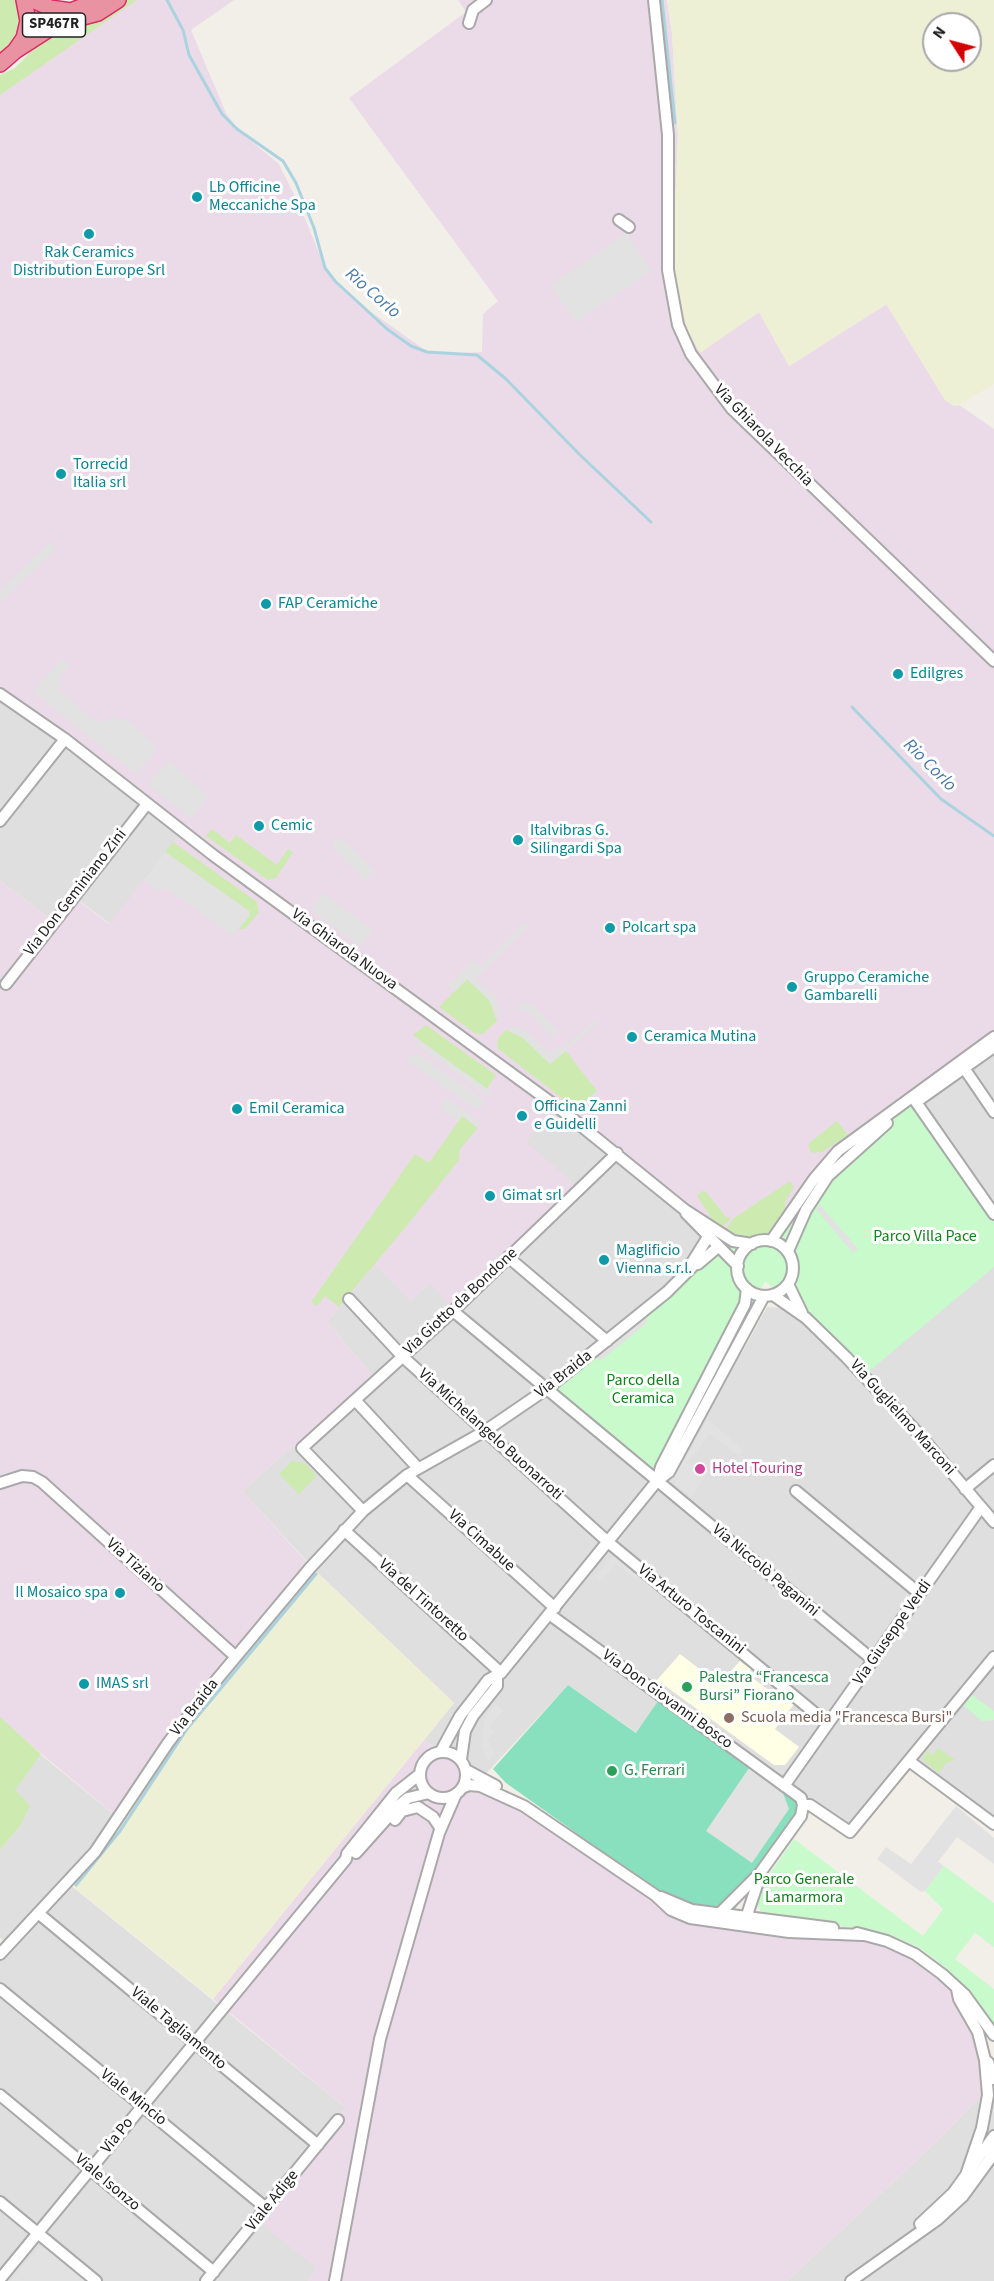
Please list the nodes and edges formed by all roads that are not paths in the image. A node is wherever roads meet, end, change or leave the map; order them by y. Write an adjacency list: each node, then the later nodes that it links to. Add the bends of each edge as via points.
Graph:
1 (24, 0): 8 (highway, via 28,21 24,38)
2 (33, 0): 6 (highway, SP467R, via 50,8 72,11)
3 (118, 0): 6 (highway, SP467R)
4 (486, 0): 7 (street, via 473,10)
5 (654, 0): 12 (street, Via Ghiarola Vecchia, via 668,135 668,270 678,325 691,354 732,409)
6 (98, 5): 8 (highway, SP467R, via 57,24)
7 (469, 23)
8 (15, 51): 9 (highway)
9 (0, 64)
10 (619, 220): 11 (street)
11 (629, 226)
12 (994, 661)
13 (0, 694): 14 (street, Via Ghiarola Nuova)
14 (65, 739): 15 (street, Via Ghiarola Nuova); 16 (street)
15 (147, 804): 17 (street, Via Don Geminiano Zini); 23 (street, Via Ghiarola Nuova)
16 (0, 821)
17 (6, 984)
18 (994, 1037): 27 (street, via 838,1151)
19 (994, 1047): 20 (street)
20 (964, 1068): 21 (street); 22 (street)
21 (916, 1102): 25 (street); 30 (street, via 828,1176 806,1210)
22 (994, 1112)
23 (617, 1153): 24 (street, Via Ghiarola Nuova); 31 (street, Via Giotto da Bondone)
24 (685, 1210): 26 (street, Via Ghiarola Nuova, via 686,1216); 28 (street, Via Ghiarola Nuova, via 733,1241)
25 (994, 1214)
26 (708, 1237): 29 (street, Via Ghiarola Nuova); 32 (street, Via Braida, via 693,1261)
27 (771, 1241): 28 (street); 30 (street)
28 (753, 1244): 33 (street, via 740,1257)
29 (718, 1247): 32 (street, Via Braida); 33 (street, Via Ghiarola Nuova)
30 (788, 1251): 34 (street, via 793,1268)
31 (508, 1257): 38 (street, Via Giotto da Bondone); 40 (street)
32 (695, 1264): 40 (street, Via Braida)
33 (738, 1266): 35 (street)
34 (788, 1284): 36 (street); 39 (street)
35 (747, 1289): 36 (street); 48 (street, via 745,1304)
36 (768, 1295): 39 (street); 48 (street, via 669,1472)
37 (349, 1299): 41 (street, Via Michelangelo Buonarroti)
38 (453, 1311): 41 (street, Via Giotto da Bondone); 42 (street, Via Niccolò Paganini)
39 (806, 1318): 50 (street, Via Guglielmo Marconi, via 884,1395)
40 (608, 1341): 42 (street, Via Braida)
41 (403, 1357): 43 (street, Via Giotto da Bondone); 44 (street, Via Michelangelo Buonarroti)
42 (548, 1388): 44 (street, Via Braida); 48 (street, Via Niccolò Paganini)
43 (355, 1400): 46 (street); 53 (street, Via Giotto da Bondone, via 302,1448)
44 (485, 1431): 46 (street, Via Braida); 56 (street, Via Michelangelo Buonarroti)
45 (994, 1465): 50 (street)
46 (418, 1468): 47 (street, Via Braida)
47 (406, 1474): 53 (street, Via Braida); 58 (street, Via Cimabue)
48 (657, 1481): 56 (street); 61 (street, Via Niccolò Paganini)
49 (0, 1483): 59 (street, Via Tiziano, via 22,1476 42,1482)
50 (965, 1489): 52 (street, Via Guglielmo Marconi)
51 (796, 1491): 57 (street)
52 (981, 1508): 54 (street, Via Guglielmo Marconi); 57 (street, Via Giuseppe Verdi)
53 (363, 1511): 55 (street, Via Braida)
54 (994, 1522)
55 (344, 1530): 59 (street, Via Braida); 62 (street, Via del Tintoretto)
56 (608, 1542): 58 (street); 63 (street, Via Arturo Toscanini)
57 (920, 1594): 61 (street, Via Giuseppe Verdi)
58 (552, 1611): 62 (street); 69 (street, Via Don Giovanni Bosco)
59 (235, 1656): 81 (street, Via Braida, via 168,1743 95,1852)
60 (994, 1657): 66 (street)
61 (873, 1660): 63 (street, Via Giuseppe Verdi)
62 (499, 1675): 64 (street, via 488,1680 460,1716); 65 (street, via 497,1686 465,1731)
63 (828, 1724): 69 (street, Via Giuseppe Verdi)
64 (441, 1751): 65 (street); 68 (street, via 424,1761)
65 (461, 1759): 67 (street)
66 (909, 1761): 73 (street, via 850,1832 810,1805); 74 (street)
67 (466, 1770): 70 (street); 72 (street, via 499,1787)
68 (420, 1774): 71 (street, via 424,1788); 77 (street, via 396,1793 346,1854)
69 (784, 1786): 73 (street, via 801,1798)
70 (459, 1791): 71 (street); 72 (street, via 469,1785 480,1786); 75 (street)
71 (433, 1795): 75 (street, via 441,1806); 76 (street, via 408,1798)
72 (520, 1804): 79 (street)
73 (803, 1805): 78 (street, via 801,1816)
74 (994, 1824)
75 (439, 1829): 76 (street, via 426,1810 408,1808 372,1847); 111 (street, via 380,2039)
76 (361, 1847): 77 (street)
77 (346, 1859): 91 (street, Via Po)
78 (760, 1873): 80 (street); 83 (street)
79 (655, 1895): 82 (street, via 693,1910); 84 (street, via 671,1910)
80 (740, 1896): 82 (street); 83 (street)
81 (38, 1913): 87 (street, Via Braida); 91 (street, Viale Tagliamento)
82 (719, 1914): 83 (street)
83 (741, 1919): 84 (street); 85 (street); 86 (street, via 843,1929)
84 (697, 1920): 85 (street)
85 (789, 1932): 86 (street)
86 (862, 1935): 89 (street, via 915,1954)
87 (0, 1954)
88 (0, 1989): 95 (street, Viale Mincio)
89 (957, 1989): 90 (street); 92 (street, via 978,2032)
90 (994, 2036)
91 (196, 2043): 95 (street, Via Po); 98 (street, Viale Tagliamento)
92 (985, 2060): 93 (street); 102 (street, via 988,2095)
93 (994, 2079)
94 (0, 2095): 101 (street, Viale Isonzo)
95 (143, 2106): 101 (street, Via Po); 104 (street, Viale Mincio)
96 (338, 2120): 98 (street, Viale Adige)
97 (994, 2136): 102 (street)
98 (318, 2145): 104 (street, Viale Adige)
99 (994, 2146): 100 (street)
100 (992, 2156): 106 (street, via 963,2196 937,2220)
101 (91, 2169): 105 (street, Via Po); 107 (street, Viale Isonzo)
102 (966, 2175): 106 (street, via 945,2201)
103 (0, 2202): 105 (street)
104 (267, 2208): 107 (street, Viale Adige)
105 (38, 2233): 108 (street, Via Po); 109 (street)
106 (892, 2250): 112 (street)
107 (214, 2272): 110 (street, Viale Adige)
108 (0, 2279)
109 (96, 2281)
110 (206, 2281)
111 (335, 2281)
112 (851, 2281)

